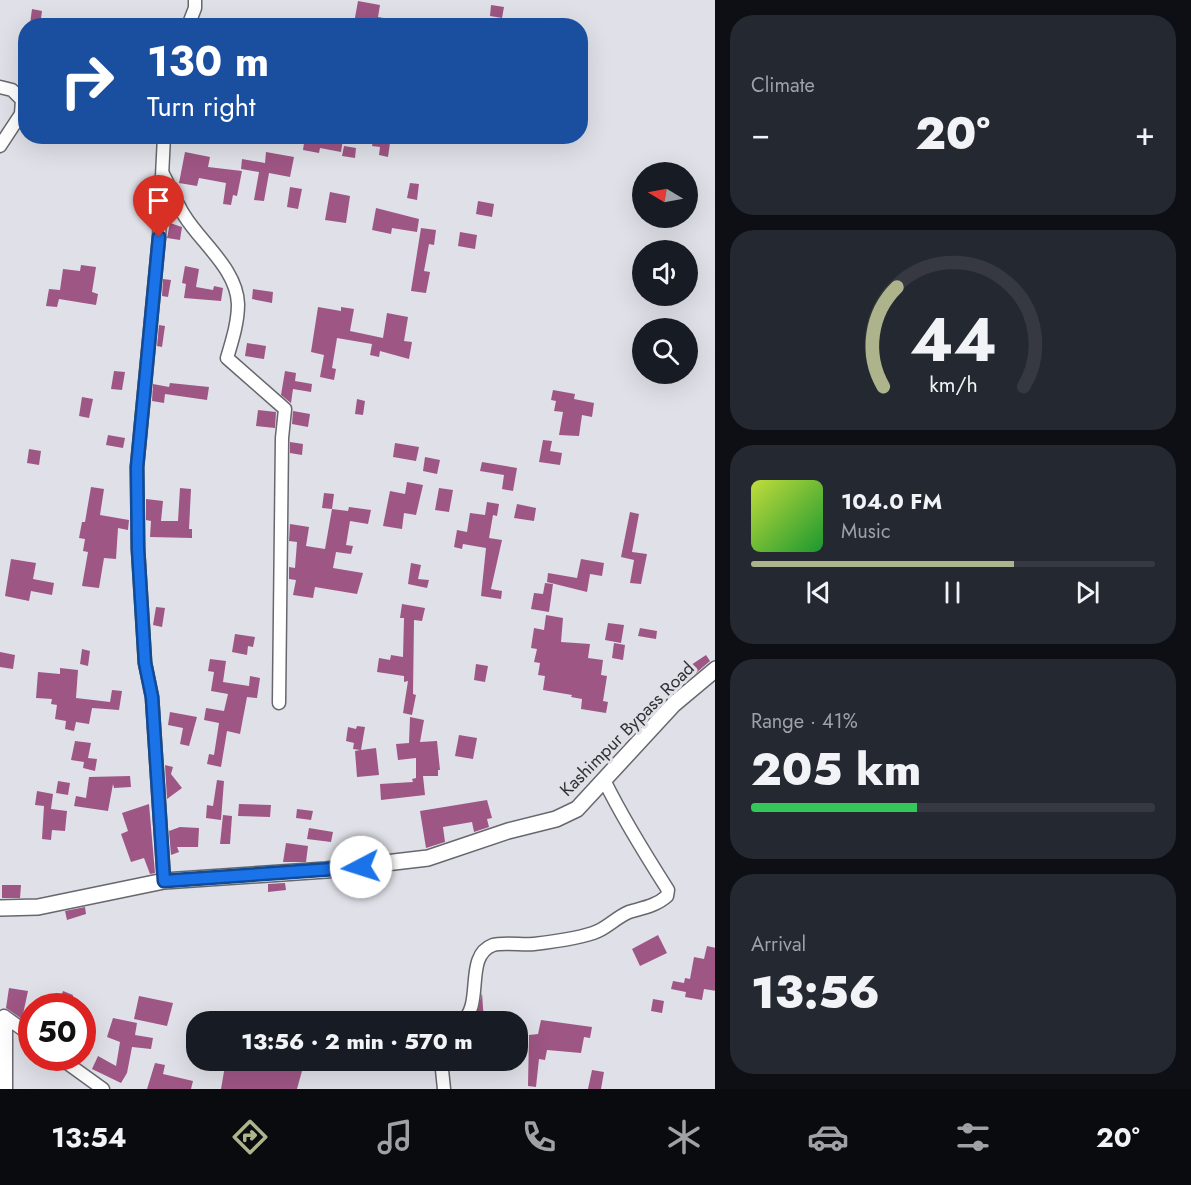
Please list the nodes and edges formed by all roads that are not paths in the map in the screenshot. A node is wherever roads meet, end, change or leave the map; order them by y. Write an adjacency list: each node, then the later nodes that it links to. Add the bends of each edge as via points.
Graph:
1 (195, 0): 2 (street)
2 (191, 18)
3 (0, 87): 4 (street)
4 (18, 93)
5 (18, 119): 7 (street)
6 (164, 144): 8 (street)
7 (0, 146)
8 (162, 171): 10 (street, via 184,215 227,272 235,291 236,325 227,358 285,409); 12 (street, via 137,498 145,663 152,697)
9 (715, 670): 11 (main road, Kashimpur Bypass Road, via 674,704)
10 (279, 703)
11 (604, 780): 12 (main road, Kashimpur Bypass Road, via 577,808 556,819 428,858 326,870); 14 (street, via 627,826 668,890 667,896 597,931 534,944 494,944 482,954)
12 (164, 881): 13 (main road, Kashimpur Bypass Road, via 38,907)
13 (0, 908)
14 (469, 1011)
15 (3, 1015): 16 (street); 19 (street)
16 (18, 1026)
17 (78, 1071): 20 (street)
18 (442, 1071): 21 (street)
19 (6, 1089)
20 (103, 1089)
21 (444, 1089)

